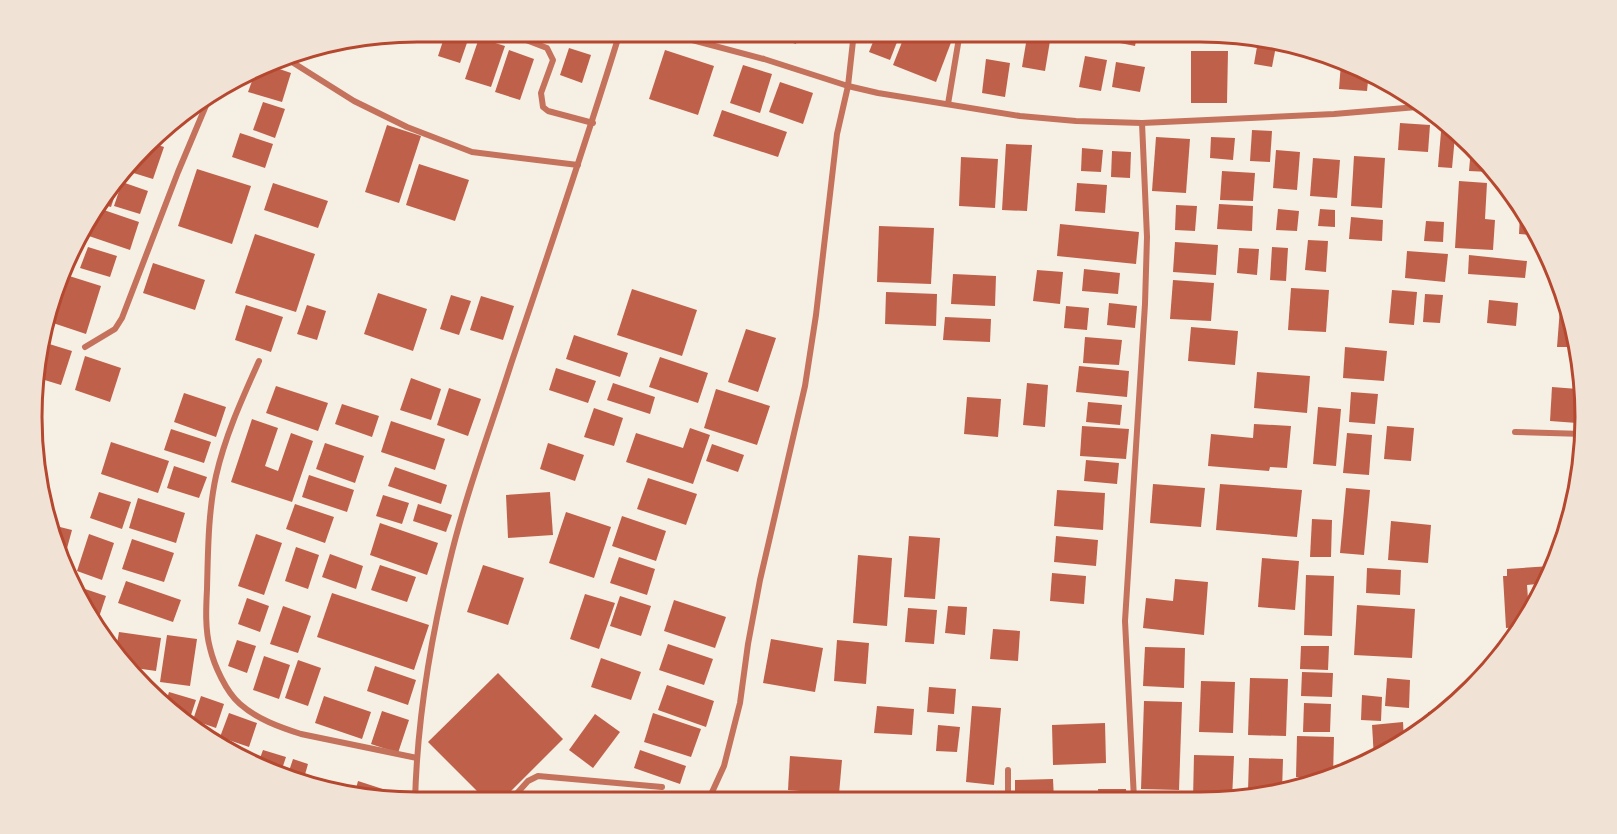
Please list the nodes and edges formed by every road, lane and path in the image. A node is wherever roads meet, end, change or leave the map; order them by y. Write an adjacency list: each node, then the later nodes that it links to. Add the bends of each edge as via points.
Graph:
1 (531, 42): 11 (street, via 547,48 553,60 541,93 543,107)
2 (617, 42): 11 (street)
3 (698, 42): 7 (street)
4 (852, 42): 7 (street)
5 (958, 42): 8 (street)
6 (294, 63): 13 (street, via 354,101 472,152)
7 (845, 85): 8 (street); 23 (street, via 805,386 760,580 740,703 724,766)
8 (948, 104): 12 (street, via 1020,116)
9 (1412, 107): 12 (street)
10 (205, 108): 14 (street, via 122,318 115,329)
11 (592, 123): 13 (street)
12 (1142, 123): 25 (street, via 1146,282 1125,621)
13 (578, 165): 18 (street, via 449,562 429,652)
14 (85, 347)
15 (259, 361): 18 (street, via 230,428 216,477 208,533 206,616 209,646 219,674 238,703 282,728)
16 (1515, 432): 17 (street)
17 (1574, 434)
18 (417, 759): 21 (street)
19 (1008, 770): 24 (street)
20 (662, 787): 22 (street, via 538,776)
21 (415, 792)
22 (518, 792)
23 (712, 792)
24 (1008, 792)
25 (1134, 792)

